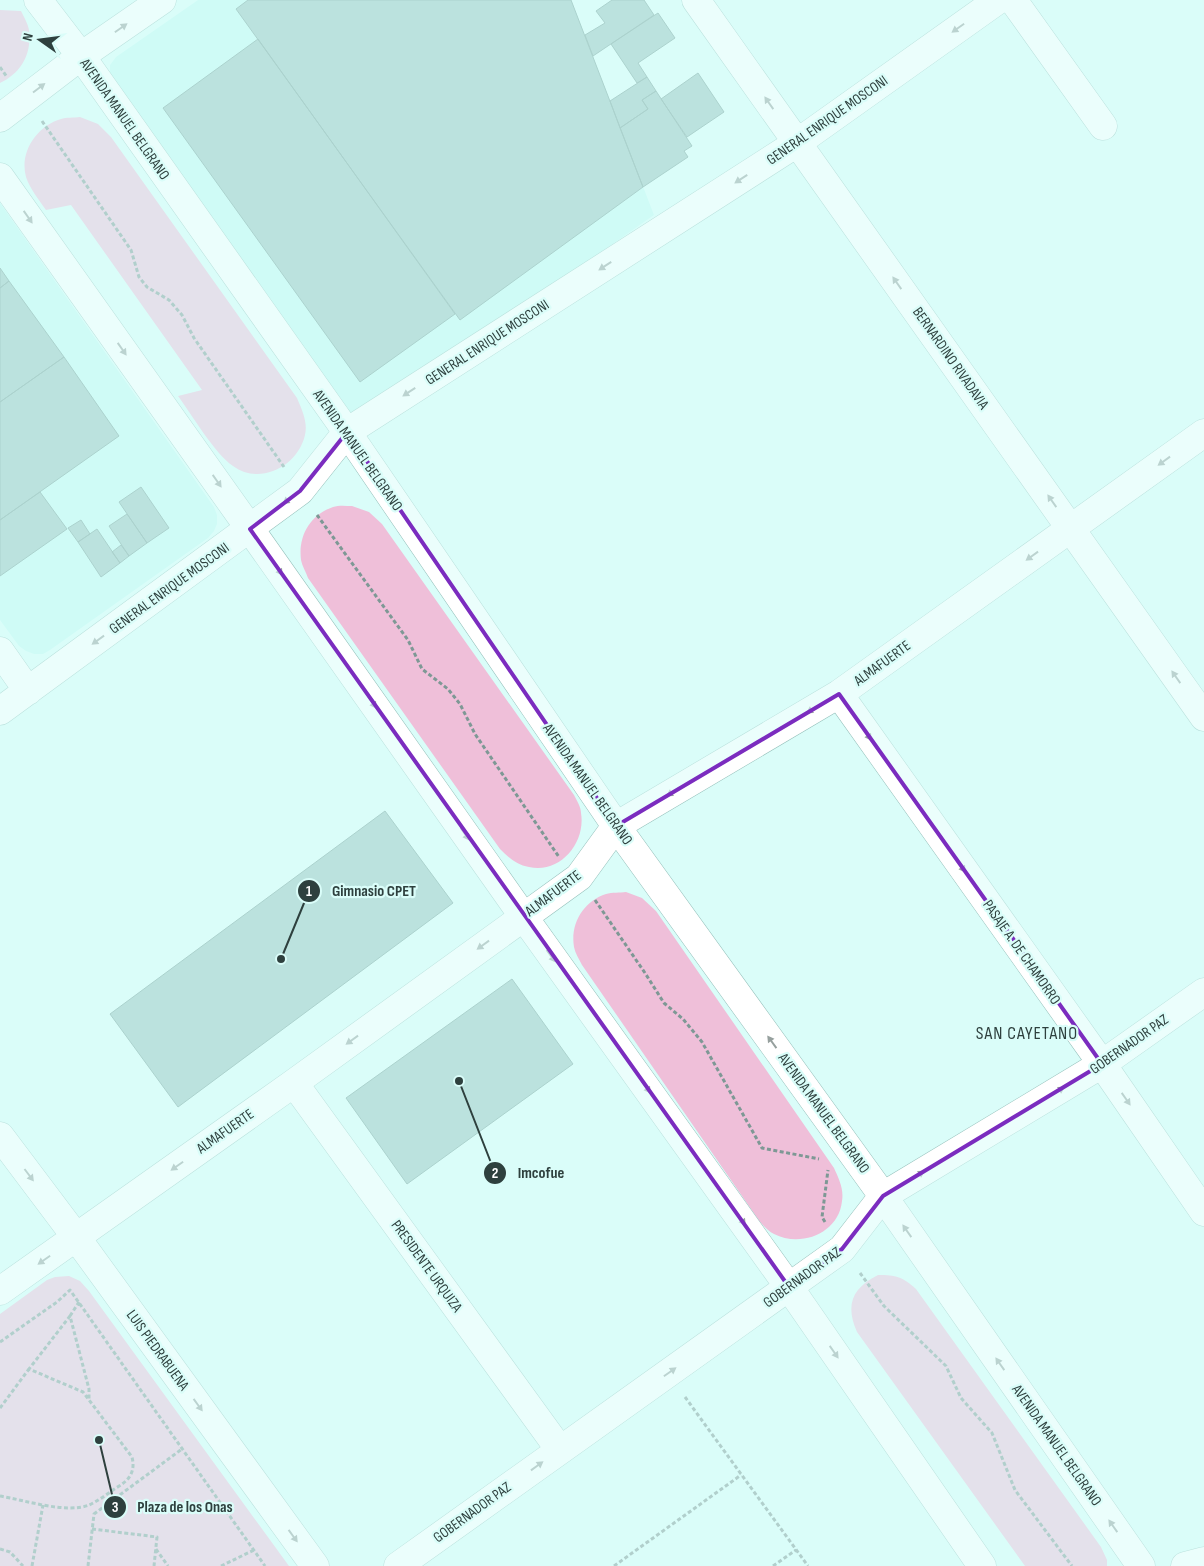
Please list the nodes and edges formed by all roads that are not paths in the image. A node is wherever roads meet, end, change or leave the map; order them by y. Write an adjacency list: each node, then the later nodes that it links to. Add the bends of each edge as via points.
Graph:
1 (38, 0): 6 (street, AVENIDA MANUEL BELGRANO)
2 (162, 0): 6 (street, one-way to 2)
3 (696, 0): 9 (street, BERNARDINO RIVADAVIA, one-way to 3)
4 (998, 0): 9 (street, GENERAL ENRIQUE MOSCONI, one-way to 9)
5 (1013, 0): 8 (street)
6 (81, 56): 7 (street, one-way to 6); 11 (street, AVENIDA MANUEL BELGRANO)
7 (0, 118)
8 (1103, 126)
9 (797, 143): 11 (street, GENERAL ENRIQUE MOSCONI, one-way to 11); 13 (street, BERNARDINO RIVADAVIA, one-way to 9)
10 (0, 177): 14 (street, one-way to 14)
11 (347, 432): 14 (street, GENERAL ENRIQUE MOSCONI, one-way to 14, via 300,491); 20 (street, AVENIDA MANUEL BELGRANO)
12 (1204, 433): 13 (street, ALMAFUERTE, one-way to 13)
13 (1071, 528): 17 (street, ALMAFUERTE, one-way to 17); 19 (street, BERNARDINO RIVADAVIA, one-way to 13)
14 (250, 529): 16 (street, GENERAL ENRIQUE MOSCONI, one-way to 16); 21 (street, one-way to 21)
15 (0, 650): 16 (street)
16 (28, 691): 18 (street, GENERAL ENRIQUE MOSCONI)
17 (839, 694): 20 (street, ALMAFUERTE, one-way to 20); 23 (street, PASAJE A. DE CHAMORRO, one-way to 23)
18 (0, 711)
19 (1204, 717)
20 (616, 826): 21 (street, ALMAFUERTE, via 579,877); 26 (street, AVENIDA MANUEL BELGRANO, one-way to 20)
21 (522, 916): 24 (street, ALMAFUERTE, one-way to 24); 29 (street, one-way to 29)
22 (1204, 992): 23 (street, GOBERNADOR PAZ)
23 (1102, 1064): 26 (street, GOBERNADOR PAZ, one-way to 23); 27 (street, PASAJE A. DE CHAMORRO, one-way to 27)
24 (294, 1082): 28 (street, ALMAFUERTE, one-way to 28); 31 (street, PRESIDENTE URQUIZA)
25 (0, 1136): 28 (street, LUIS PIEDRABUENA, one-way to 28)
26 (883, 1196): 29 (street, GOBERNADOR PAZ, via 842,1249); 36 (street, AVENIDA MANUEL BELGRANO, one-way to 26)
27 (1204, 1212)
28 (76, 1237): 30 (street, ALMAFUERTE, one-way to 30); 33 (street, LUIS PIEDRABUENA, one-way to 33)
29 (789, 1287): 31 (street, GOBERNADOR PAZ, one-way to 29); 35 (street, one-way to 35)
30 (0, 1291)
31 (560, 1450): 34 (street, GOBERNADOR PAZ, one-way to 31)
32 (1204, 1560): 37 (street)
33 (315, 1566)
34 (398, 1566)
35 (982, 1566)
36 (1141, 1566)
37 (1186, 1566)

